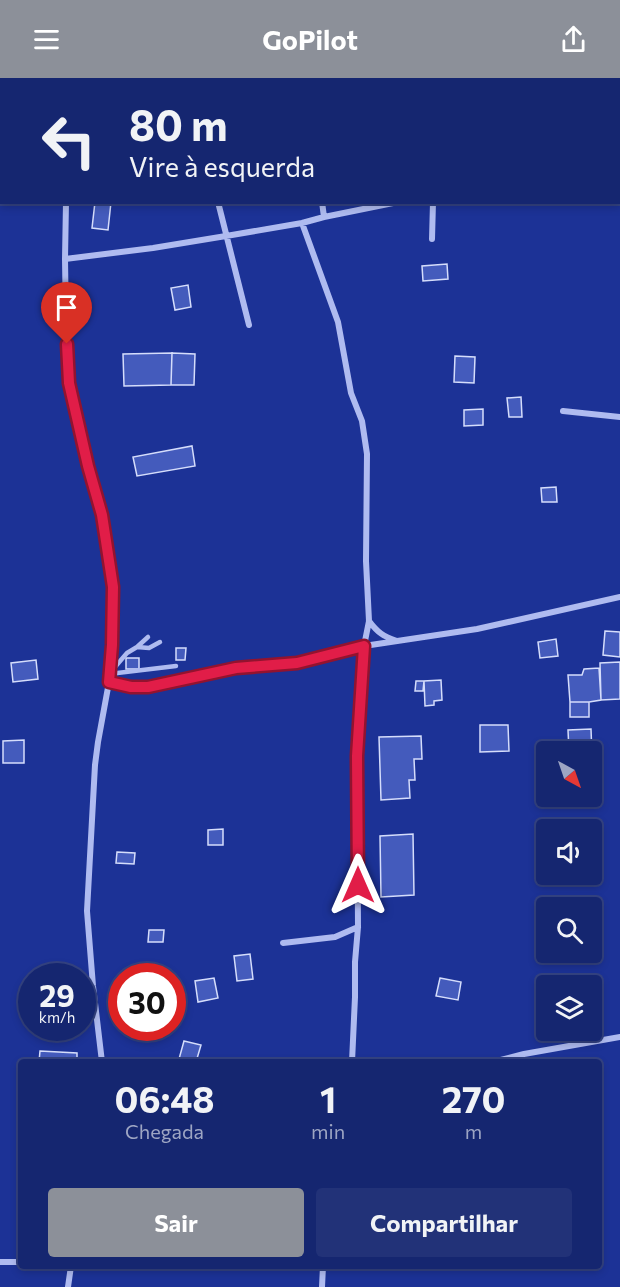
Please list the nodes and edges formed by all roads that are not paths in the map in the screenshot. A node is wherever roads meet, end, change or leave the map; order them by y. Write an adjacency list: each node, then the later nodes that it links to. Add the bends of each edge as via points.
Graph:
1 (66, 204): 10 (street)
2 (218, 204): 8 (street)
3 (322, 204): 6 (street)
4 (388, 204): 6 (street)
5 (433, 204): 9 (street)
6 (324, 217): 7 (street)
7 (302, 223): 8 (street); 15 (street, via 338,322 351,393 362,421 368,454)
8 (226, 236): 10 (street); 11 (street)
9 (432, 239)
10 (65, 259): 22 (street, via 69,383 102,515 113,587)
11 (249, 325)
12 (563, 411): 13 (street)
13 (620, 417)
14 (620, 597): 17 (street, via 477,629)
15 (369, 621): 17 (street, via 376,631); 19 (street)
16 (148, 637): 20 (lane)
17 (399, 641): 19 (street)
18 (160, 642): 20 (lane, via 149,648)
19 (364, 646): 23 (street, via 297,663 236,668 148,687); 24 (street, via 357,756)
20 (137, 647): 22 (lane)
21 (176, 666): 22 (lane)
22 (109, 674): 23 (street)
23 (109, 682): 27 (street, via 95,765 87,912)
24 (358, 927): 25 (street, via 335,937); 28 (street)
25 (283, 943)
26 (620, 1037): 29 (street)
27 (102, 1059)
28 (352, 1059)
29 (505, 1059)
30 (0, 1262): 31 (street)
31 (18, 1262)
32 (71, 1269): 34 (street)
33 (323, 1269): 35 (street)
34 (68, 1287)
35 (321, 1287)

